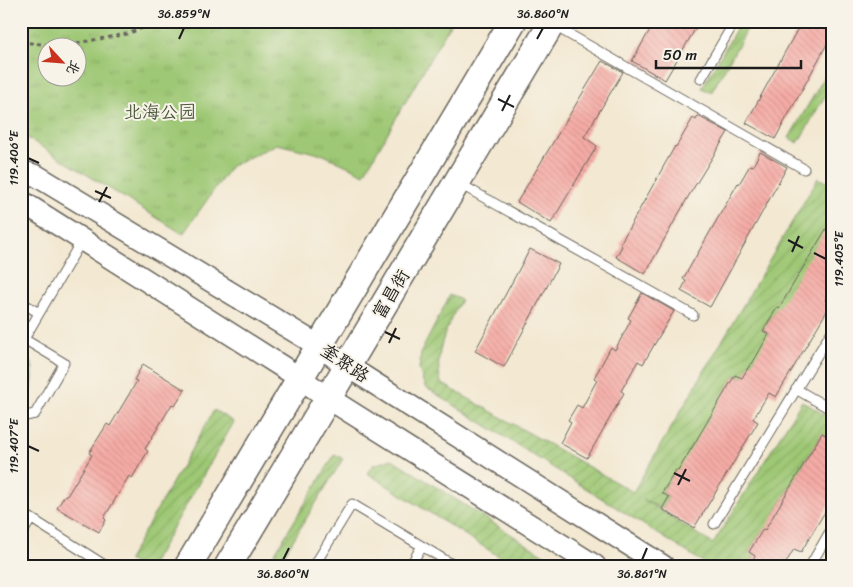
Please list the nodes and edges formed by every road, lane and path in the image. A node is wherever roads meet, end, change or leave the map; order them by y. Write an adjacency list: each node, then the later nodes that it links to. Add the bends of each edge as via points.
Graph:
1 (161, 21): 5 (path, via 127,34 60,46)
2 (513, 21): 16 (main road, 富昌街)
3 (735, 21): 6 (lane)
4 (552, 23): 7 (lane); 9 (main road, 富昌街)
5 (21, 42)
6 (701, 80)
7 (804, 170)
8 (21, 171): 16 (street, 奎聚路, via 36,176)
9 (457, 182): 14 (lane); 17 (main road, 富昌街)
10 (21, 201): 11 (street)
11 (83, 240): 13 (lane); 18 (street)
12 (21, 302): 13 (lane)
13 (39, 313): 22 (lane, via 24,339 64,363 35,414)
14 (693, 315)
15 (832, 331): 19 (lane)
16 (319, 346): 17 (street, 奎聚路); 18 (main road, 富昌街)
17 (347, 366): 20 (main road, 富昌街); 36 (street, 奎聚路)
18 (300, 378): 20 (street); 30 (main road, 富昌街)
19 (796, 389): 21 (lane); 25 (lane)
20 (328, 398): 31 (main road, 富昌街); 35 (street)
21 (832, 410)
22 (21, 418)
23 (21, 512): 24 (lane)
24 (32, 519): 27 (lane); 29 (lane)
25 (714, 524)
26 (832, 528): 37 (lane)
27 (21, 535)
28 (422, 546): 32 (lane, via 352,504); 33 (lane); 34 (lane)
29 (105, 566)
30 (188, 566)
31 (228, 566)
32 (314, 566)
33 (410, 566)
34 (455, 566)
35 (595, 566)
36 (663, 566)
37 (810, 566)

